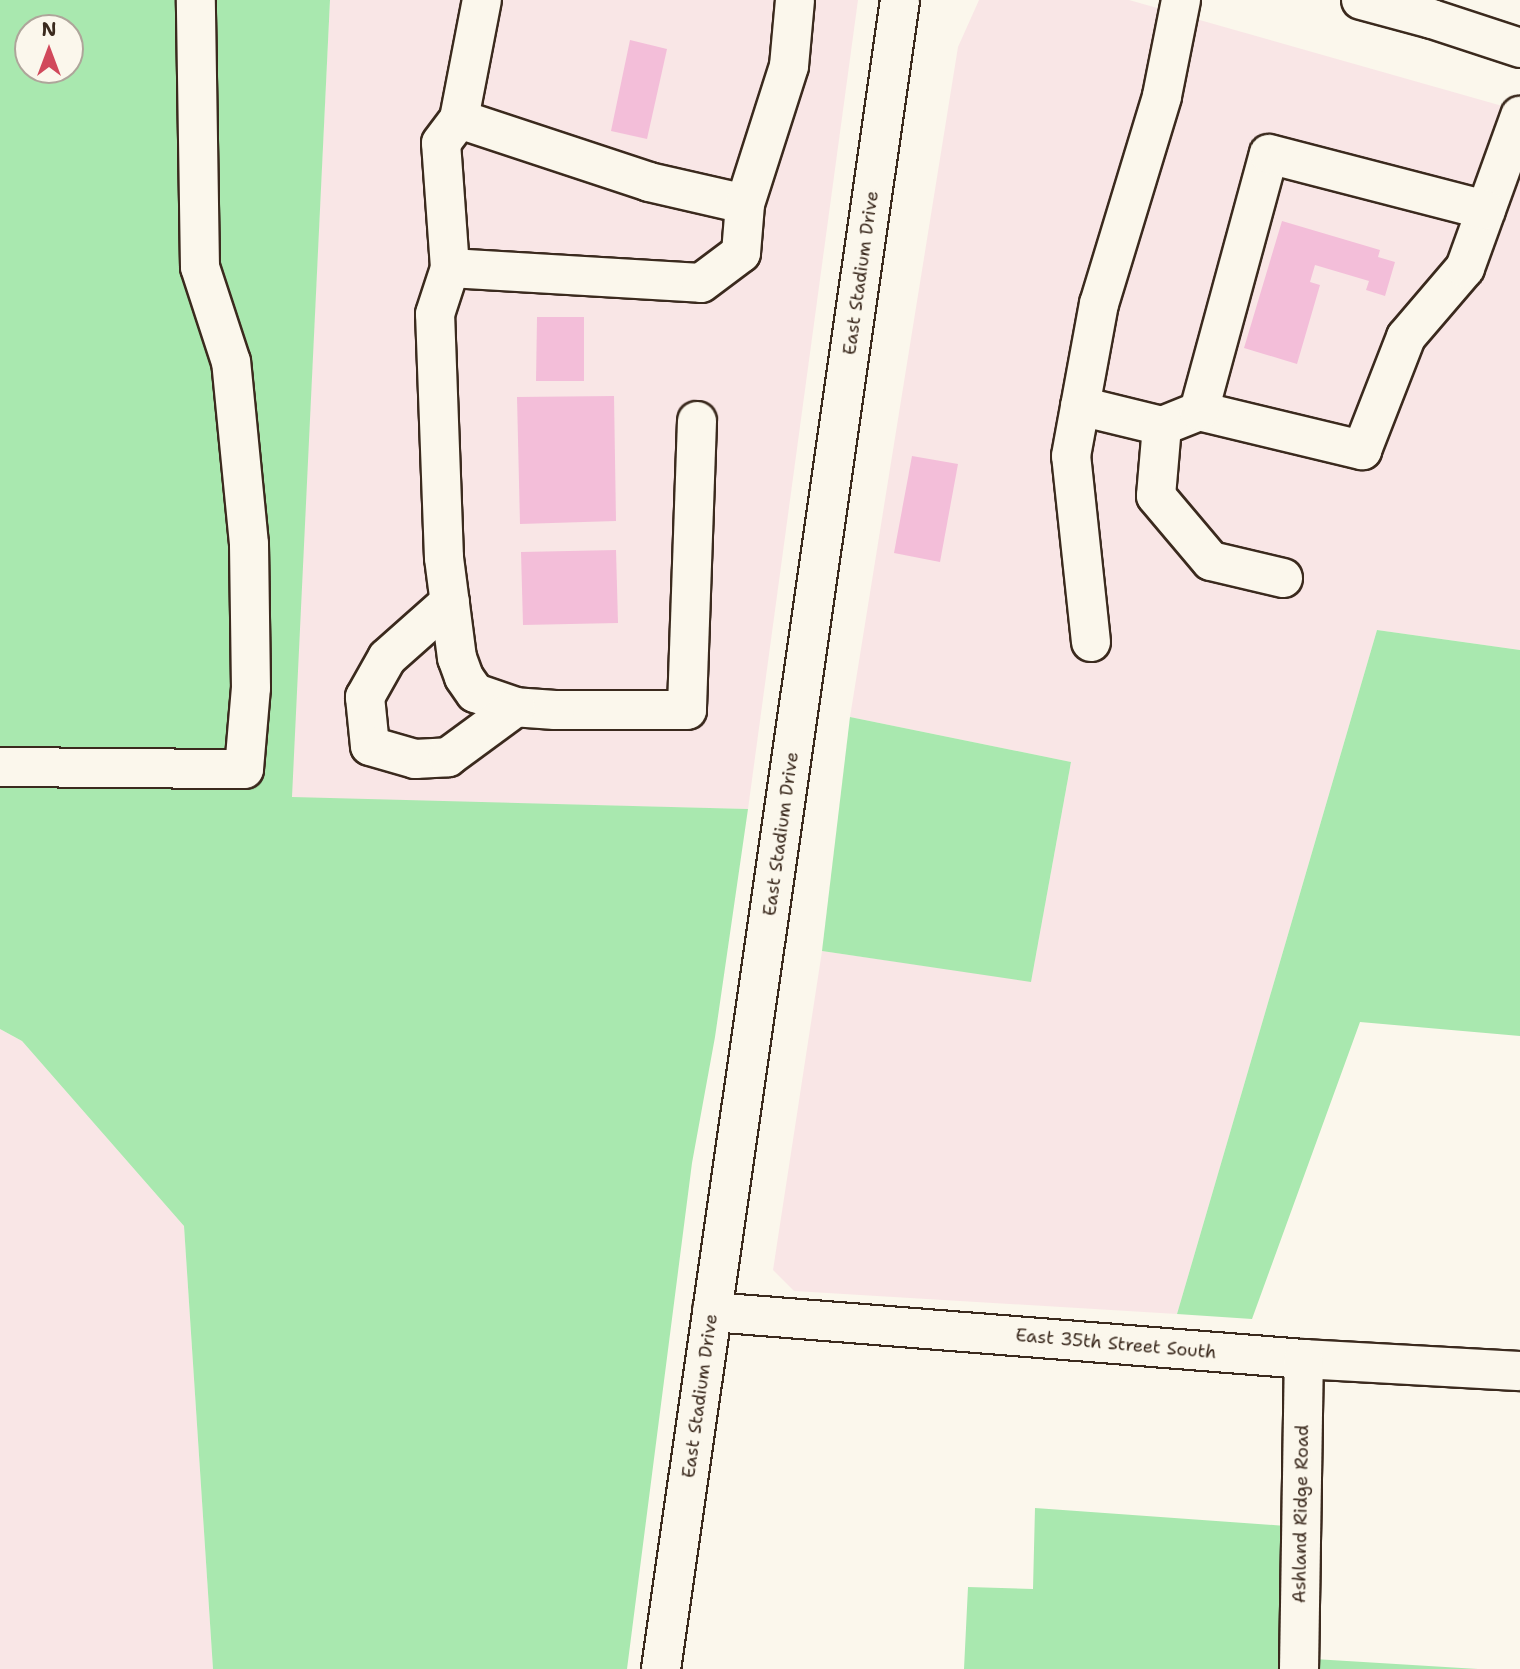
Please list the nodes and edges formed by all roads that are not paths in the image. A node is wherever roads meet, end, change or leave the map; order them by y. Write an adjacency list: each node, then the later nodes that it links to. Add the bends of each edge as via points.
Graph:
1 (197, 0): 21 (main road, via 200,267 231,362 249,544 251,688 244,769)
2 (482, 0): 9 (main road)
3 (795, 0): 10 (main road, via 789,66)
4 (900, 0): 22 (main road, East Stadium Drive)
5 (1181, 0): 13 (main road, via 1161,96 1099,304)
6 (1361, 0): 7 (main road)
7 (1520, 48)
8 (1520, 116): 11 (main road)
9 (458, 119): 10 (main road, via 649,182); 12 (main road, via 441,143)
10 (745, 204): 12 (main road, via 741,253 702,284)
11 (1486, 210): 14 (main road, via 1465,268 1406,337 1362,450); 14 (main road, via 1269,153)
12 (450, 268): 18 (main road, via 435,314 444,558)
13 (1080, 406): 16 (main road); 19 (main road, via 1071,456)
14 (1199, 411): 16 (main road)
15 (697, 421): 20 (main road, via 687,710)
16 (1162, 426): 17 (main road, via 1156,496 1211,561)
17 (1283, 578)
18 (450, 602): 20 (main road, via 464,677 475,693); 20 (main road, via 387,658 365,697 370,746 415,759 448,757)
19 (1091, 642)
20 (516, 707)
21 (0, 767)
22 (712, 1312): 23 (main road, East 35th Street South); 25 (main road, East Stadium Drive)
23 (1304, 1359): 24 (main road, East 35th Street South); 26 (main road, Ashland Ridge Road)
24 (1520, 1371)
25 (662, 1669)
26 (1299, 1669)

